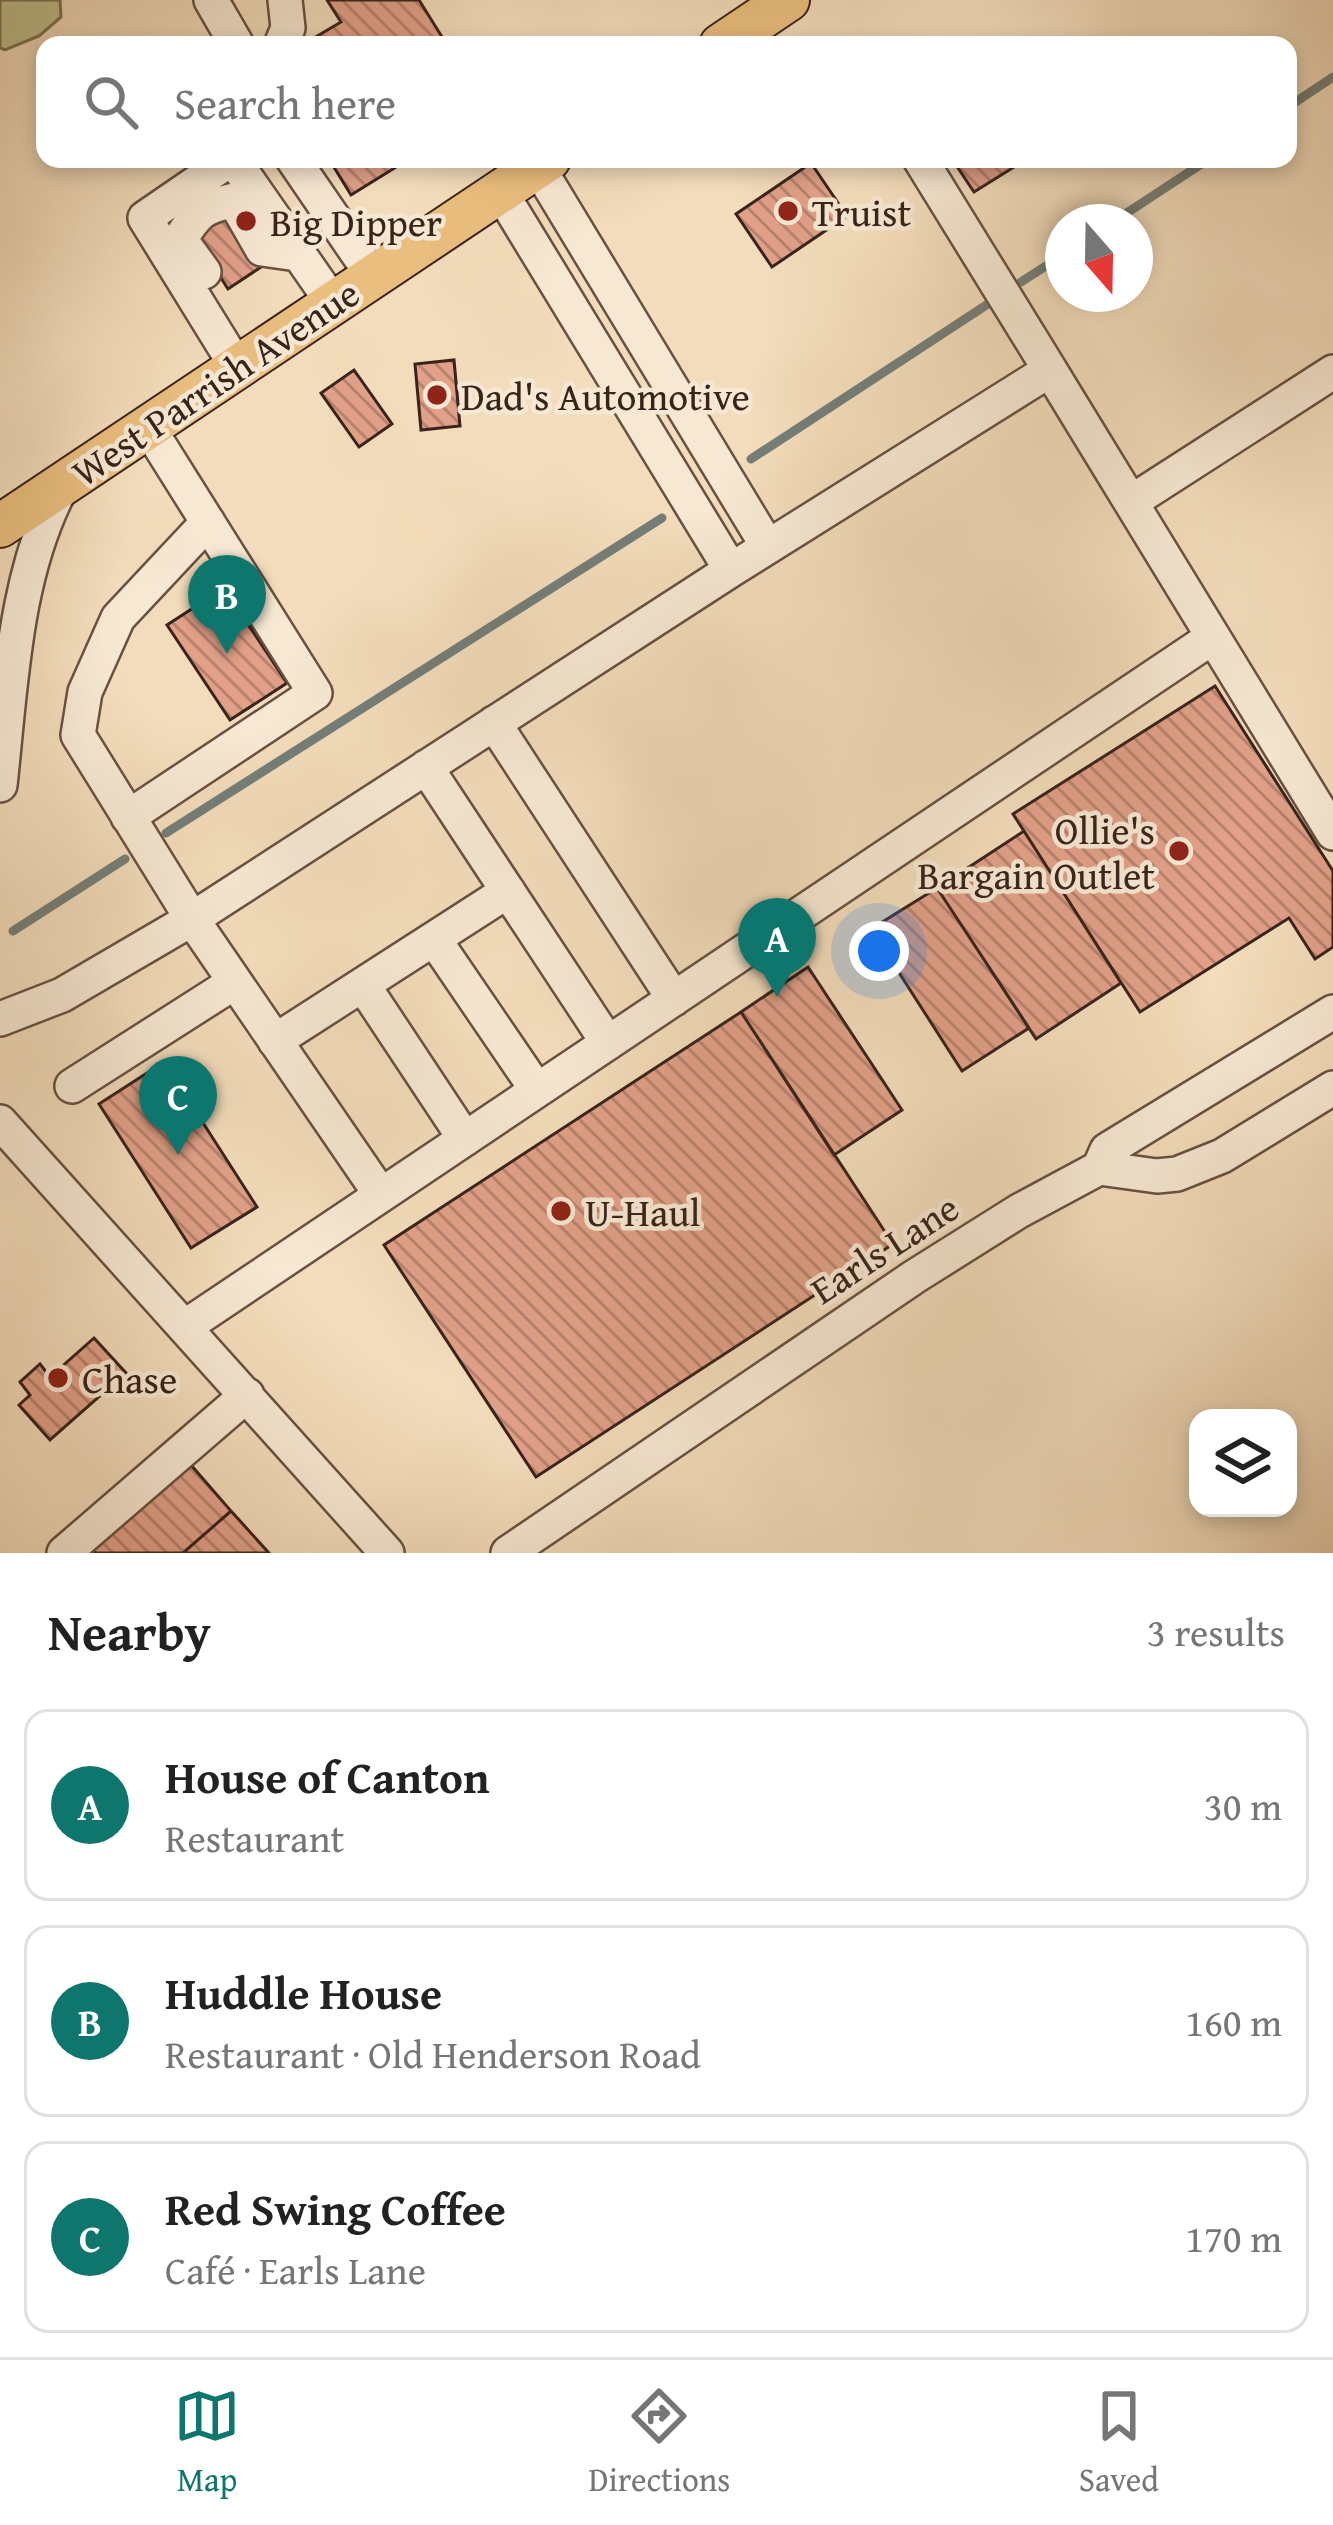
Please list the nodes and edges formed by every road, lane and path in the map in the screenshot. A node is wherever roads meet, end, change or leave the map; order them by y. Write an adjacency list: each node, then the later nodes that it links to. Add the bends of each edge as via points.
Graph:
1 (211, 0): 4 (street)
2 (285, 0): 5 (street)
3 (788, 0): 6 (main road)
4 (232, 36)
5 (285, 36)
6 (734, 36)
7 (219, 168): 17 (street, via 146,218)
8 (238, 168): 14 (street)
9 (298, 168): 15 (street)
10 (536, 168): 13 (main road, West Parrish Avenue)
11 (547, 168): 26 (street)
12 (926, 168): 19 (street)
13 (500, 191): 15 (main road, West Parrish Avenue); 27 (street)
14 (298, 254): 16 (street); 17 (street, via 262,248 234,200 197,214 181,239 215,288)
15 (374, 276): 16 (main road, West Parrish Avenue)
16 (333, 303): 18 (main road, West Parrish Avenue)
17 (208, 315): 18 (street)
18 (237, 367): 21 (main road, West Parrish Avenue)
19 (1050, 370): 23 (street); 26 (street)
20 (1333, 373): 23 (street)
21 (148, 427): 22 (main road, West Parrish Avenue); 24 (street)
22 (64, 483): 25 (main road, West Parrish Avenue); 30 (street, via 35,554)
23 (1131, 502): 29 (street)
24 (208, 522): 34 (street, via 118,617 85,692 78,735); 34 (street, via 315,693)
25 (0, 526)
26 (767, 548): 27 (street)
27 (731, 570): 31 (street)
28 (0, 622): 30 (street)
29 (1213, 637): 35 (street); 41 (street)
30 (5, 681): 33 (street)
31 (494, 723): 32 (street); 41 (street)
32 (427, 767): 36 (street); 37 (street)
33 (0, 785)
34 (128, 817): 37 (street)
35 (1333, 833)
36 (508, 890): 38 (street); 45 (street)
37 (191, 919): 39 (street); 43 (street, via 62,995)
38 (434, 939): 40 (street); 48 (street)
39 (235, 982): 44 (street); 46 (street)
40 (363, 985): 44 (street); 50 (street)
41 (674, 999): 45 (street)
42 (1333, 1012): 51 (street, Earls Lane, via 1107,1150)
43 (0, 1019)
44 (275, 1041): 52 (street)
45 (608, 1043): 48 (street)
46 (72, 1086)
47 (1333, 1088): 51 (street, via 1177,1174)
48 (537, 1090): 50 (street)
49 (0, 1122): 53 (street)
50 (465, 1139): 52 (street)
51 (1099, 1168): 57 (street, Earls Lane, via 914,1277)
52 (381, 1195): 53 (street)
53 (185, 1326): 54 (street)
54 (247, 1395): 55 (street); 56 (street)
55 (64, 1553)
56 (387, 1553)
57 (508, 1553)

